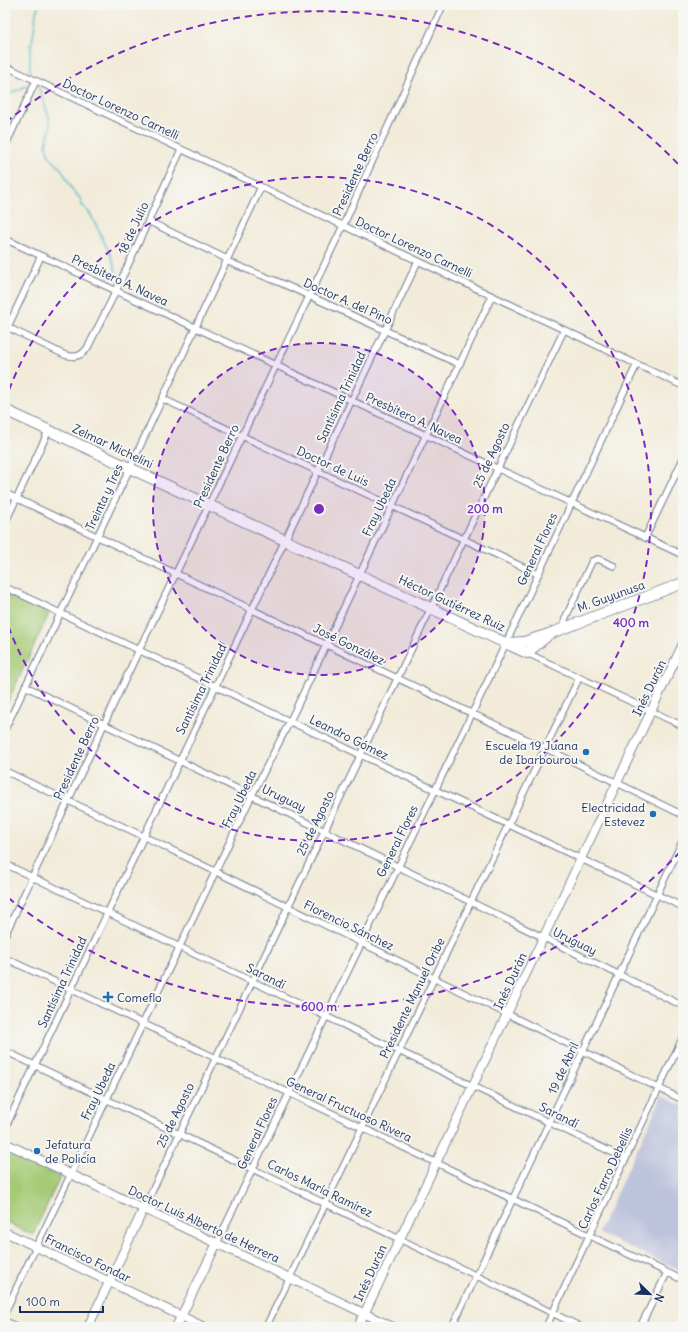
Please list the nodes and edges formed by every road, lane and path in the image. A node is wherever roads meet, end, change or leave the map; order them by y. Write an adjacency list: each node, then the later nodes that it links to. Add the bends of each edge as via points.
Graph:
1 (443, 5): 8 (street, Presidente Berro)
2 (5, 66): 3 (street, Doctor Lorenzo Carnelli)
3 (36, 81): 4 (street); 5 (street, Doctor Lorenzo Carnelli)
4 (5, 146)
5 (181, 150): 6 (street, Doctor Lorenzo Carnelli); 7 (street, 18 de Julio)
6 (261, 187): 8 (street, Doctor Lorenzo Carnelli); 11 (street, Treinta y Tres)
7 (148, 221): 11 (street, Doctor A. del Pino); 13 (street, 18 de Julio)
8 (343, 226): 12 (street, Doctor Lorenzo Carnelli); 15 (street, Presidente Berro)
9 (5, 239): 10 (street, Presbítero A. Navea)
10 (41, 256): 13 (street, Presbítero A. Navea); 17 (street)
11 (227, 260): 15 (street, Doctor A. del Pino); 16 (street, Treinta y Tres)
12 (418, 261): 14 (street, Doctor Lorenzo Carnelli); 18 (street, Santísima Trinidad)
13 (116, 291): 16 (street, Presbítero A. Navea); 17 (street, 18 de Julio, via 88,347 80,356 65,355)
14 (492, 296): 19 (street, Doctor Lorenzo Carnelli); 20 (street, Fray Ubeda)
15 (309, 297): 18 (street, Doctor A. del Pino); 22 (street, Presidente Berro)
16 (196, 327): 22 (street, Presbítero A. Navea); 24 (street, Treinta y Tres)
17 (6, 328)
18 (385, 330): 20 (street, Doctor A. del Pino); 25 (street, Santísima Trinidad)
19 (564, 330): 21 (street, Doctor Lorenzo Carnelli); 32 (street, 25 de Agosto)
20 (459, 364): 28 (street, Fray Ubeda)
21 (637, 364): 23 (street, Doctor Lorenzo Carnelli); 36 (street, General Flores)
22 (276, 366): 25 (street, Presbítero A. Navea); 29 (street, Presidente Berro)
23 (683, 386)
24 (163, 399): 29 (street, Doctor de Luis); 31 (street, Treinta y Tres)
25 (352, 400): 28 (street, Presbítero A. Navea); 33 (street, Santísima Trinidad)
26 (5, 410): 27 (highway, Zelmar Michelini)
27 (49, 430): 31 (highway, Zelmar Michelini); 35 (street)
28 (425, 435): 32 (street, Presbítero A. Navea); 38 (street, Fray Ubeda)
29 (242, 436): 33 (street, Doctor de Luis); 37 (street, Presidente Berro)
30 (683, 459): 41 (street)
31 (130, 468): 37 (highway, Zelmar Michelini); 40 (street, Treinta y Tres)
32 (498, 469): 36 (street, Presbítero A. Navea); 43 (street, 25 de Agosto)
33 (318, 471): 38 (street, Doctor de Luis); 42 (street, Santísima Trinidad)
34 (5, 493): 35 (street, José González)
35 (17, 499): 39 (street); 40 (street, José González)
36 (571, 504): 41 (street, Presbítero A. Navea); 47 (street, General Flores)
37 (209, 505): 42 (highway, Héctor Gutiérrez Ruiz); 46 (street, Presidente Berro)
38 (392, 505): 43 (street, Doctor de Luis); 48 (street, Fray Ubeda)
39 (5, 523)
40 (98, 536): 46 (street, José González); 53 (street, Treinta y Tres)
41 (645, 538): 44 (street, Presbítero A. Navea)
42 (285, 540): 48 (highway, Héctor Gutiérrez Ruiz); 52 (street, Santísima Trinidad)
43 (465, 540): 47 (street, Doctor de Luis); 51 (street, 25 de Agosto)
44 (683, 555)
45 (614, 566): 54 (street, via 598,559 592,561 565,619)
46 (177, 574): 52 (street, José González); 60 (street, Presidente Berro)
47 (538, 574): 57 (street, General Flores)
48 (359, 575): 51 (highway, Héctor Gutiérrez Ruiz); 58 (street, Fray Ubeda)
49 (683, 584): 54 (highway, M. Guyunusa)
50 (5, 587): 53 (street, Leandro Gómez)
51 (431, 608): 57 (highway, Héctor Gutiérrez Ruiz); 63 (street, 25 de Agosto)
52 (252, 610): 58 (street, José González); 65 (street, Santísima Trinidad)
53 (61, 613): 60 (street, Leandro Gómez); 64 (street, Treinta y Tres)
54 (564, 627): 55 (highway, M. Guyunusa)
55 (549, 634): 56 (highway, M. Guyunusa); 61 (highway, M. Guyunusa)
56 (530, 640): 57 (highway, M. Guyunusa); 61 (highway)
57 (506, 643): 61 (highway, Héctor Gutiérrez Ruiz); 67 (street, General Flores)
58 (326, 644): 63 (street, José González); 68 (street, Fray Ubeda)
59 (683, 644): 66 (street, Inés Durán)
60 (139, 650): 65 (street, Leandro Gómez); 69 (street, Presidente Berro)
61 (527, 653): 62 (street, Héctor Gutiérrez Ruiz)
62 (579, 678): 66 (street, Héctor Gutiérrez Ruiz); 72 (street, Presidente Manuel Oribe)
63 (398, 679): 67 (street, José González); 73 (street, 25 de Agosto)
64 (25, 686): 69 (street, Uruguay); 71 (street, Treinta y Tres)
65 (216, 686): 68 (street, Leandro Gómez); 74 (street, Santísima Trinidad)
66 (651, 711): 70 (street, Héctor Gutiérrez Ruiz); 76 (street, Inés Durán)
67 (472, 713): 72 (street, José González); 77 (street, General Flores)
68 (290, 721): 73 (street, Leandro Gómez); 78 (street, Fray Ubeda)
69 (104, 724): 74 (street, Uruguay); 79 (street, Presidente Berro)
70 (683, 726)
71 (5, 729)
72 (545, 748): 76 (street, José González); 81 (street, Presidente Manuel Oribe)
73 (361, 755): 77 (street, Leandro Gómez); 82 (street, 25 de Agosto)
74 (179, 760): 78 (street, Uruguay); 83 (street, Santísima Trinidad)
75 (5, 771): 79 (street, Florencio Sánchez)
76 (617, 784): 80 (street, José González); 85 (street, Inés Durán)
77 (435, 790): 81 (street, Leandro Gómez); 87 (street, General Flores)
78 (252, 795): 82 (street, Uruguay); 88 (street, Fray Ubeda)
79 (68, 800): 83 (street, Florencio Sánchez); 89 (street, Presidente Berro)
80 (683, 816)
81 (508, 824): 85 (street, Leandro Gómez); 91 (street, Presidente Manuel Oribe)
82 (324, 831): 87 (street, Uruguay); 92 (street, 25 de Agosto)
83 (143, 836): 88 (street, Florencio Sánchez); 94 (street, Santísima Trinidad)
84 (683, 840): 90 (street, 19 de Abril)
85 (581, 859): 90 (street, Leandro Gómez); 96 (street, Inés Durán)
86 (5, 864): 89 (street, Sarandí)
87 (398, 867): 91 (street, Uruguay); 97 (street, General Flores)
88 (216, 872): 92 (street, Florencio Sánchez); 98 (street, Fray Ubeda)
89 (32, 877): 94 (street, Sarandí); 95 (street, Presidente Berro)
90 (657, 895): 93 (street, Leandro Gómez); 100 (street, 19 de Abril)
91 (471, 902): 96 (street, Uruguay); 101 (street, Presidente Manuel Oribe)
92 (288, 907): 97 (street, Florencio Sánchez); 102 (street, 25 de Agosto)
93 (683, 907)
94 (107, 912): 98 (street, Sarandí); 103 (street, Santísima Trinidad)
95 (5, 935)
96 (543, 937): 100 (street, Uruguay); 105 (street, Inés Durán)
97 (361, 943): 101 (street, Florencio Sánchez); 106 (street, General Flores)
98 (180, 946): 102 (street, Sarandí); 107 (street, Fray Ubeda)
99 (5, 958): 103 (street, General Fructuoso Rivera)
100 (619, 974): 104 (street, Uruguay); 111 (street, 19 de Abril)
101 (434, 978): 105 (street, Florencio Sánchez); 110 (street, Presidente Manuel Oribe)
102 (252, 981): 106 (street, Sarandí); 112 (street, 25 de Agosto)
103 (71, 989): 107 (street, General Fructuoso Rivera); 113 (street, Santísima Trinidad)
104 (683, 1006)
105 (507, 1014): 111 (street, Florencio Sánchez); 114 (street, Inés Durán)
106 (325, 1017): 110 (street, Sarandí); 116 (street, General Flores)
107 (143, 1023): 112 (street, General Fructuoso Rivera); 117 (street, Fray Ubeda)
108 (683, 1037): 115 (street, Carlos Farro Debellis)
109 (5, 1051): 113 (street, Carlos María Ramírez)
110 (398, 1051): 114 (street, Sarandí); 120 (street, Presidente Manuel Oribe)
111 (583, 1051): 115 (street, Florencio Sánchez); 119 (street, 19 de Abril)
112 (216, 1058): 116 (street, General Fructuoso Rivera); 122 (street, 25 de Agosto)
113 (35, 1065): 117 (street, Carlos María Ramírez); 121 (street, Santísima Trinidad)
114 (473, 1086): 119 (street, Sarandí); 125 (street, Inés Durán)
115 (659, 1088): 118 (street, Florencio Sánchez); 124 (street, Carlos Farro Debellis)
116 (289, 1093): 120 (street, General Fructuoso Rivera); 126 (street, General Flores)
117 (107, 1099): 122 (street, Carlos María Ramírez); 127 (street, Fray Ubeda)
118 (683, 1100)
119 (550, 1123): 124 (street, Sarandí); 128 (street, 19 de Abril)
120 (362, 1127): 125 (street, General Fructuoso Rivera); 129 (street, Presidente Manuel Oribe)
121 (5, 1128)
122 (179, 1134): 126 (street, Carlos María Ramírez); 130 (street, 25 de Agosto)
123 (5, 1143): 127 (street, Doctor Luis Alberto de Herrera)
124 (626, 1159): 132 (street, Carlos Farro Debellis)
125 (436, 1162): 128 (street, General Fructuoso Rivera); 133 (street, Inés Durán)
126 (254, 1169): 129 (street, Carlos María Ramírez); 134 (street, General Flores)
127 (71, 1174): 130 (street, Doctor Luis Alberto de Herrera); 135 (street, Fray Ubeda)
128 (513, 1199): 132 (street, General Fructuoso Rivera); 137 (street, 19 de Abril)
129 (325, 1203): 133 (street, Carlos María Ramírez); 138 (street, Presidente Manuel Oribe)
130 (144, 1208): 134 (street, Doctor Luis Alberto de Herrera); 140 (street, 25 de Agosto)
131 (5, 1232): 135 (street, Francisco Fondar)
132 (590, 1236): 136 (street, General Fructuoso Rivera); 143 (street, Carlos Farro Debellis)
133 (400, 1239): 137 (street, Carlos María Ramírez); 142 (street, Inés Durán)
134 (217, 1243): 138 (street, Doctor Luis Alberto de Herrera); 144 (street, General Flores)
135 (36, 1246): 140 (street, Francisco Fondar); 141 (street, Fray Ubeda)
136 (667, 1273): 139 (street, General Fructuoso Rivera); 156 (street)
137 (477, 1276): 143 (street, Carlos María Ramírez); 153 (street, 19 de Abril)
138 (290, 1278): 142 (street, Doctor Luis Alberto de Herrera); 150 (street, Presidente Manuel Oribe)
139 (683, 1280)
140 (110, 1281): 144 (street, Francisco Fondar); 147 (street, 25 de Agosto)
141 (5, 1312)
142 (365, 1313): 151 (street, Inés Durán); 152 (street, Doctor Luis Alberto de Herrera)
143 (553, 1314): 154 (street, Carlos Farro Debellis); 155 (street, Carlos María Ramírez)
144 (182, 1316): 148 (street, General Flores); 149 (street, Francisco Fondar)
145 (5, 1321): 146 (street)
146 (17, 1327)
147 (88, 1327)
148 (176, 1327)
149 (204, 1327)
150 (266, 1327)
151 (358, 1327)
152 (393, 1327)
153 (452, 1327)
154 (546, 1327)
155 (581, 1327)
156 (640, 1327)

